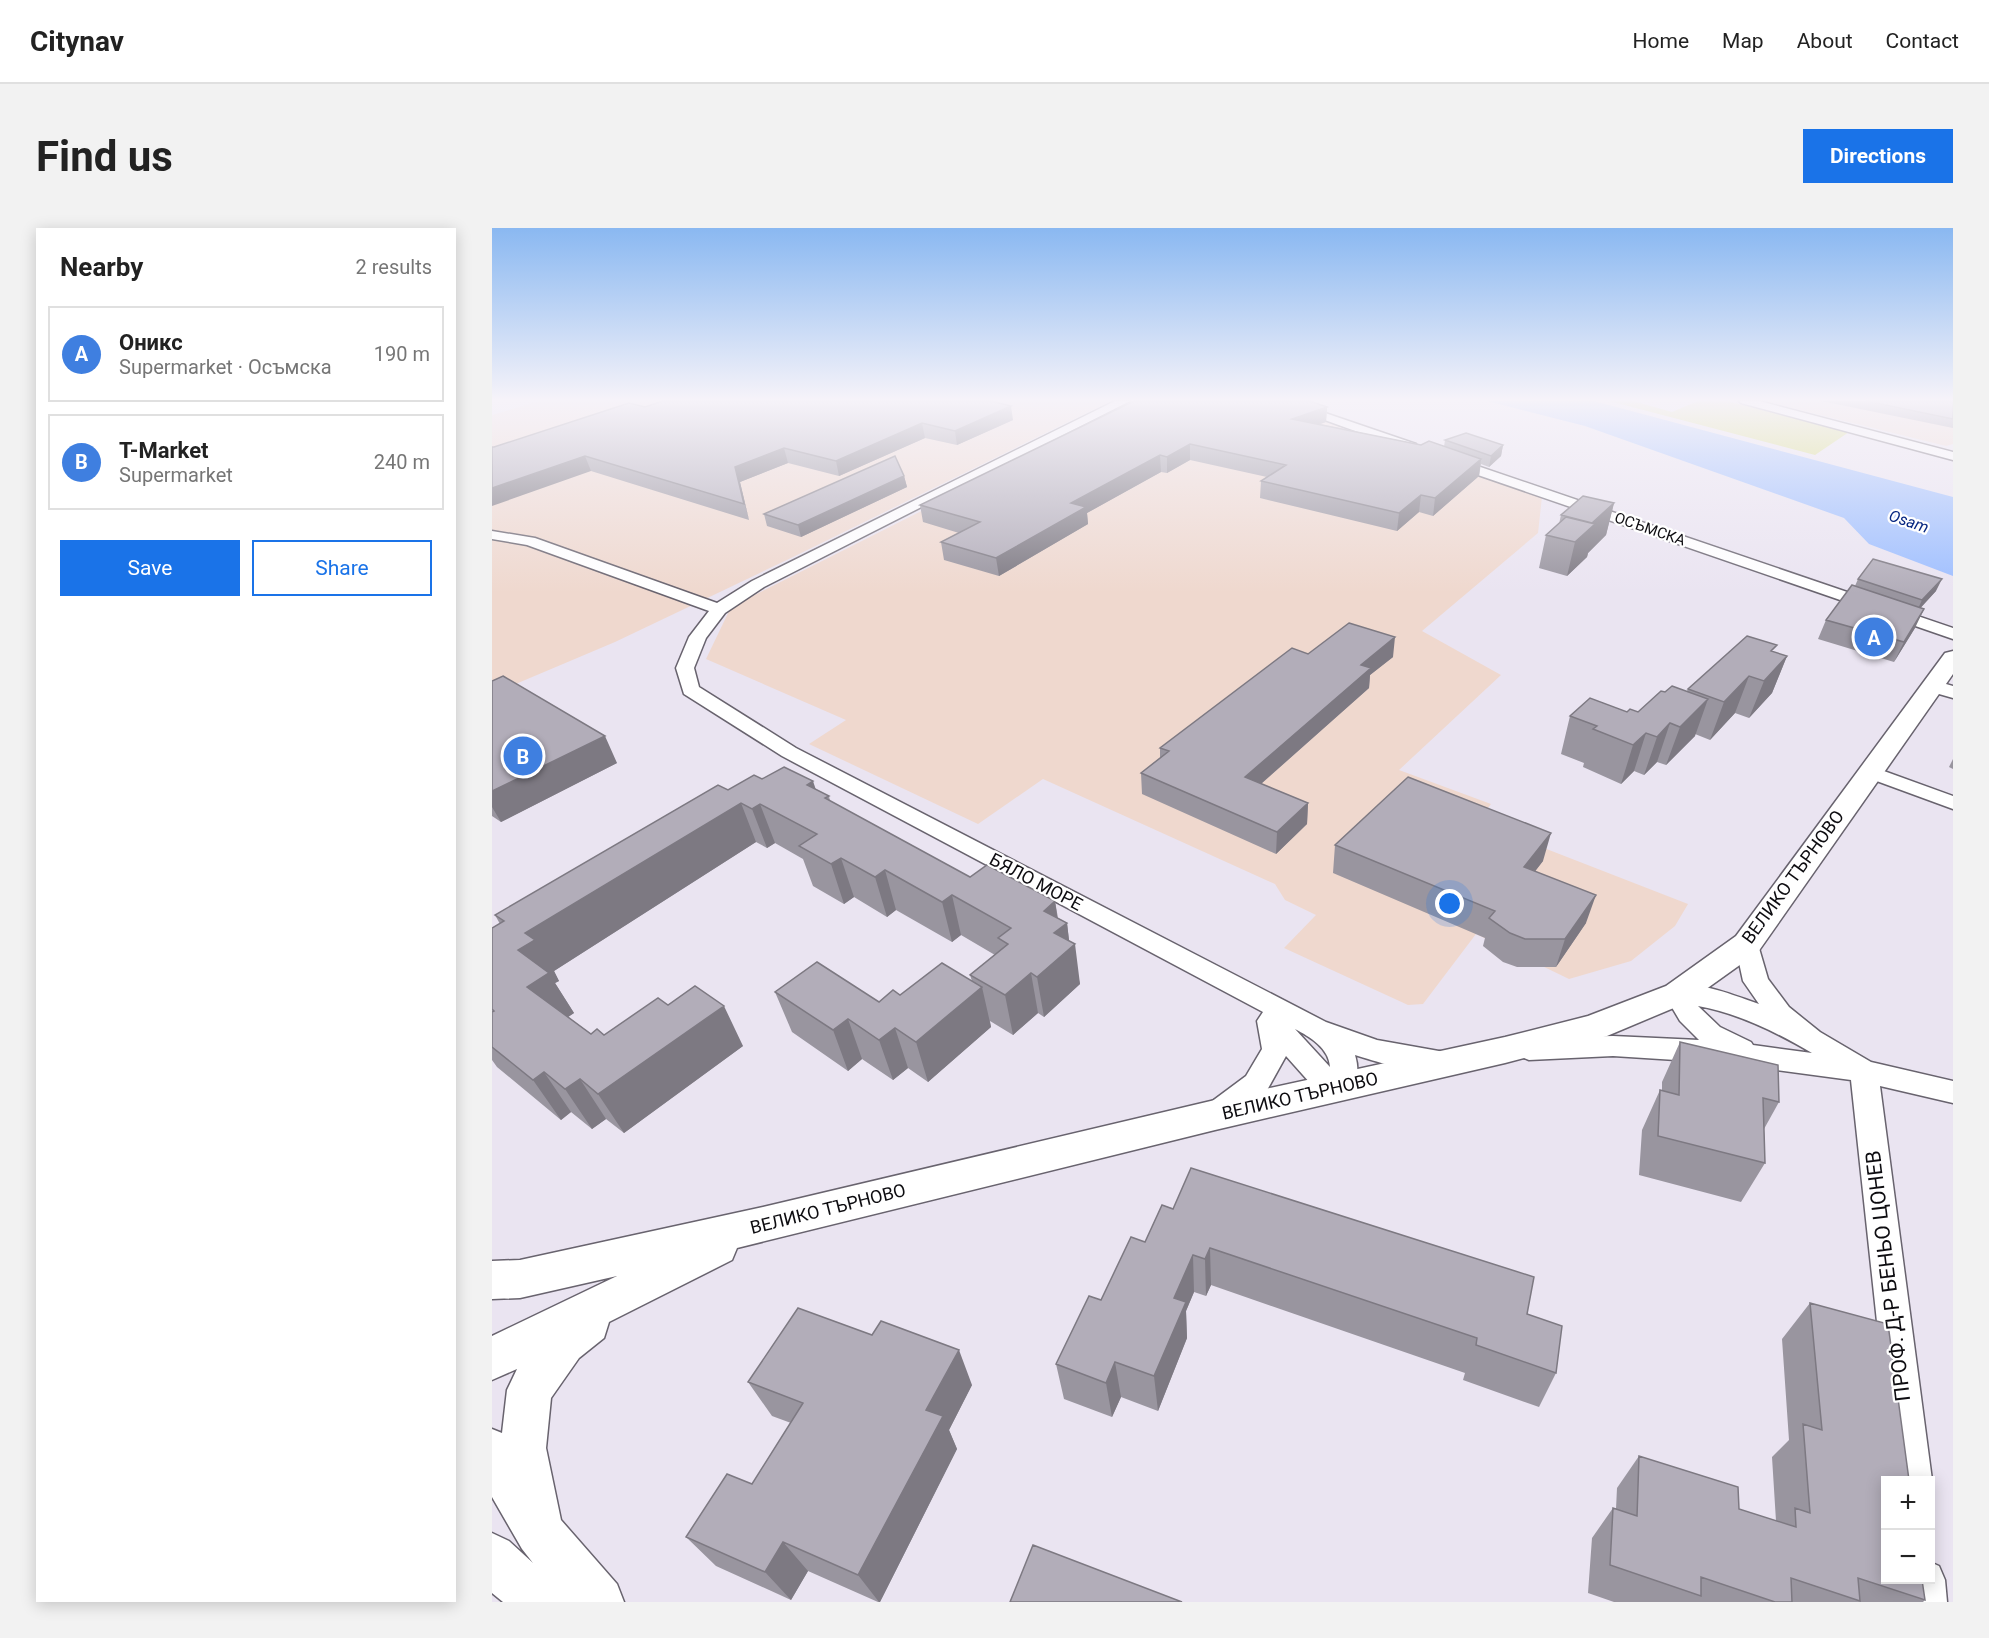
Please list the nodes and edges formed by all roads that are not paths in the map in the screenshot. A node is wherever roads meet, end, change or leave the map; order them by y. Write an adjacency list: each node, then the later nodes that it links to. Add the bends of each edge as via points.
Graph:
1 (996, 465): 4 (street, via 758,584)
2 (1465, 465): 5 (street, ОСЪМСКА)
3 (492, 536): 4 (street, via 530,541)
4 (719, 609): 12 (street, БЯЛО МОРЕ, via 698,638 686,668 691,690 789,752)
5 (1953, 634)
6 (1953, 658): 7 (street, ВЕЛИКО ТЪРНОВО)
7 (1943, 689): 8 (street, ВЕЛИКО ТЪРНОВО)
8 (1870, 772): 9 (street); 10 (street, ВЕЛИКО ТЪРНОВО)
9 (1953, 803)
10 (1747, 944): 11 (street, ВЕЛИКО ТЪРНОВО); 15 (street, via 1756,981 1780,1014)
11 (1677, 994): 15 (street, via 1699,995 1746,1009); 16 (street, ВЕЛИКО ТЪРНОВО, via 1595,1027); 17 (street, via 1690,1018 1719,1041)
12 (1251, 995): 13 (street, БЯЛО МОРЕ); 14 (street)
13 (1270, 1020): 20 (street, via 1321,1076); 22 (street, БЯЛО МОРЕ, via 1276,1050 1271,1059 1256,1084)
14 (1317, 1029): 18 (street, via 1393,1056); 20 (street, via 1336,1046 1345,1066)
15 (1810, 1039): 19 (street)
16 (1506, 1050): 17 (street, via 1613,1046); 18 (street, ВЕЛИКО ТЪРНОВО)
17 (1763, 1057): 19 (street)
18 (1450, 1062): 20 (street, ВЕЛИКО ТЪРНОВО)
19 (1864, 1071): 21 (street); 28 (street, ПРОФ. Д-Р БЕНЬО ЦОНЕВ)
20 (1342, 1086): 22 (street, ВЕЛИКО ТЪРНОВО)
21 (1953, 1092)
22 (1215, 1115): 23 (street, ВЕЛИКО ТЪРНОВО)
23 (764, 1225): 24 (street, ВЕЛИКО ТЪРНОВО, via 519,1279); 25 (street)
24 (492, 1280)
25 (642, 1284): 26 (street); 29 (street, via 564,1343 529,1390 523,1448)
26 (492, 1359)
27 (492, 1452): 29 (street)
28 (1913, 1476)
29 (539, 1532): 33 (street)
30 (492, 1558): 32 (street, via 513,1579)
31 (1926, 1584): 34 (street)
32 (547, 1602)
33 (599, 1602)
34 (1928, 1602)

